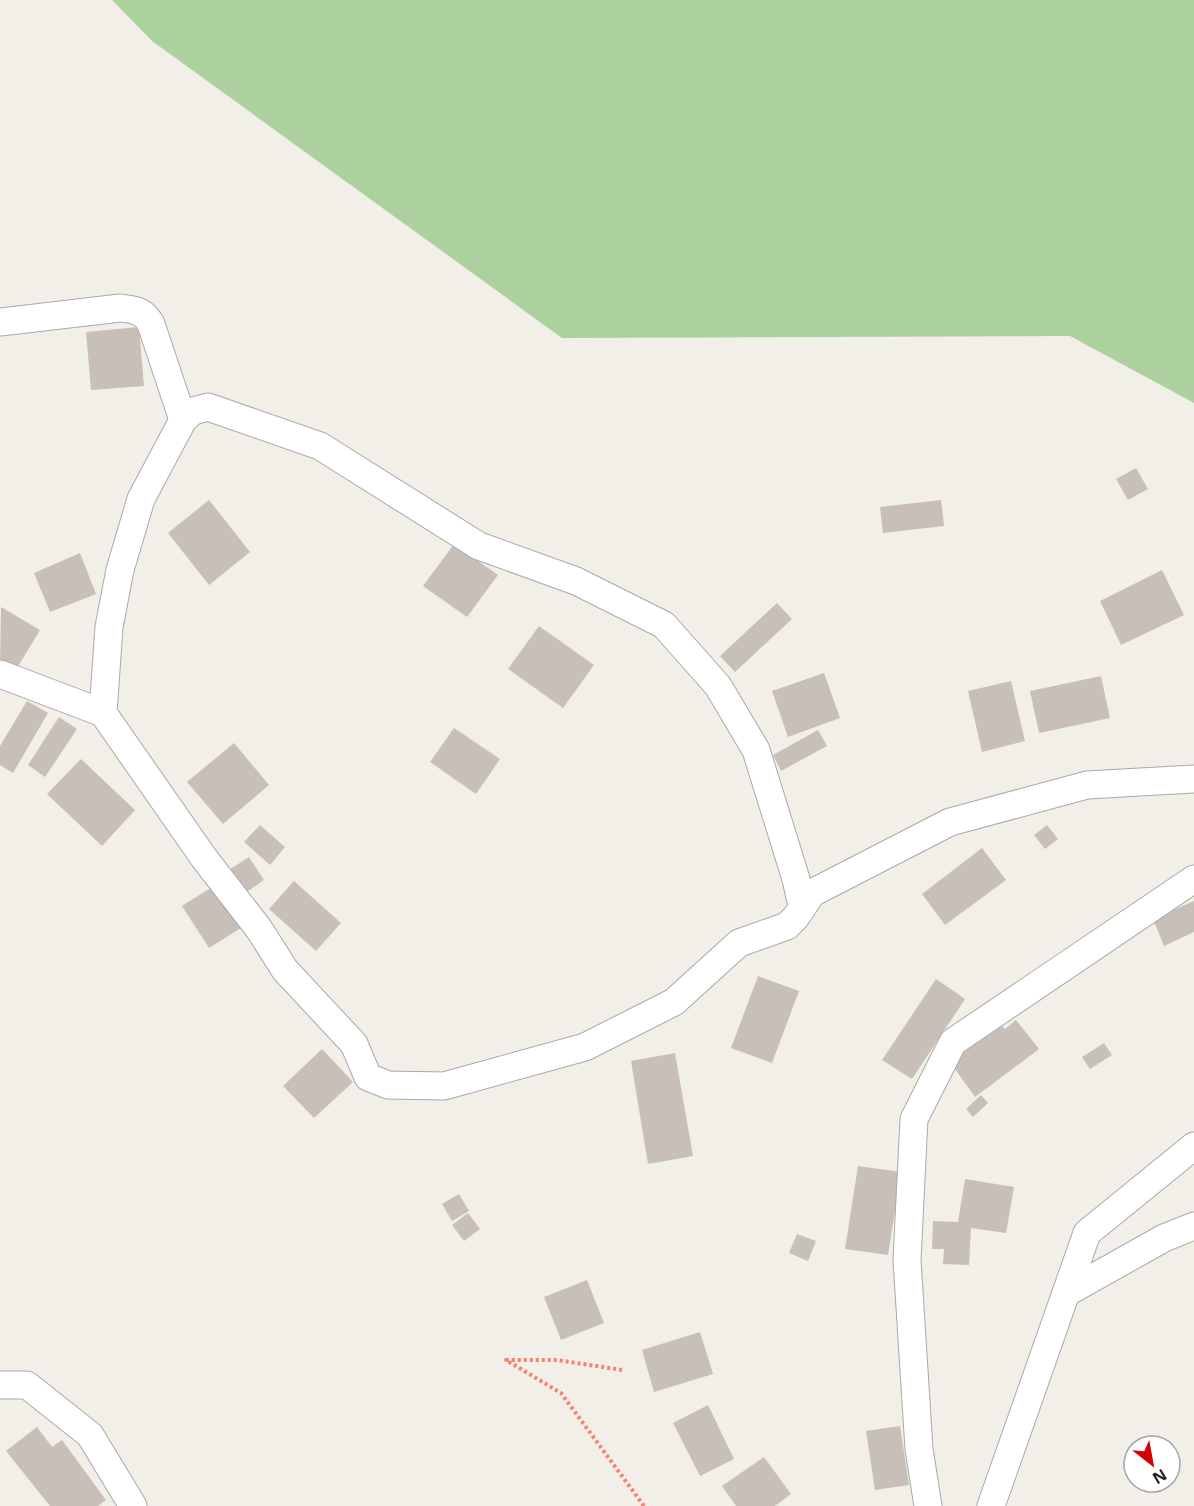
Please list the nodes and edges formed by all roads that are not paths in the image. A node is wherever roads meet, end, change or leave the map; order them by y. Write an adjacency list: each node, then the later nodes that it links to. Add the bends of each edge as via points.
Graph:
1 (0, 322): 2 (street, via 120,308 139,310 151,324)
2 (183, 420): 4 (street, via 141,499 120,570 109,627); 7 (street, via 193,411 208,407 320,446 479,546 576,581 664,625 718,686 756,750)
3 (0, 674): 4 (street)
4 (103, 713): 7 (street, via 285,970 354,1044 369,1077 388,1085 444,1086 585,1047 674,1002 739,943 787,926)
5 (1194, 779): 7 (street, via 1087,785 950,822 827,884 812,893)
6 (1194, 879): 13 (street, via 953,1042 914,1119 907,1260 919,1449)
7 (802, 906)
8 (1194, 1146): 10 (street, via 1087,1233)
9 (1194, 1226): 10 (street, via 1164,1238)
10 (1066, 1293): 14 (street)
11 (0, 1385): 12 (street, via 27,1384 90,1435)
12 (133, 1506)
13 (928, 1506)
14 (991, 1506)

